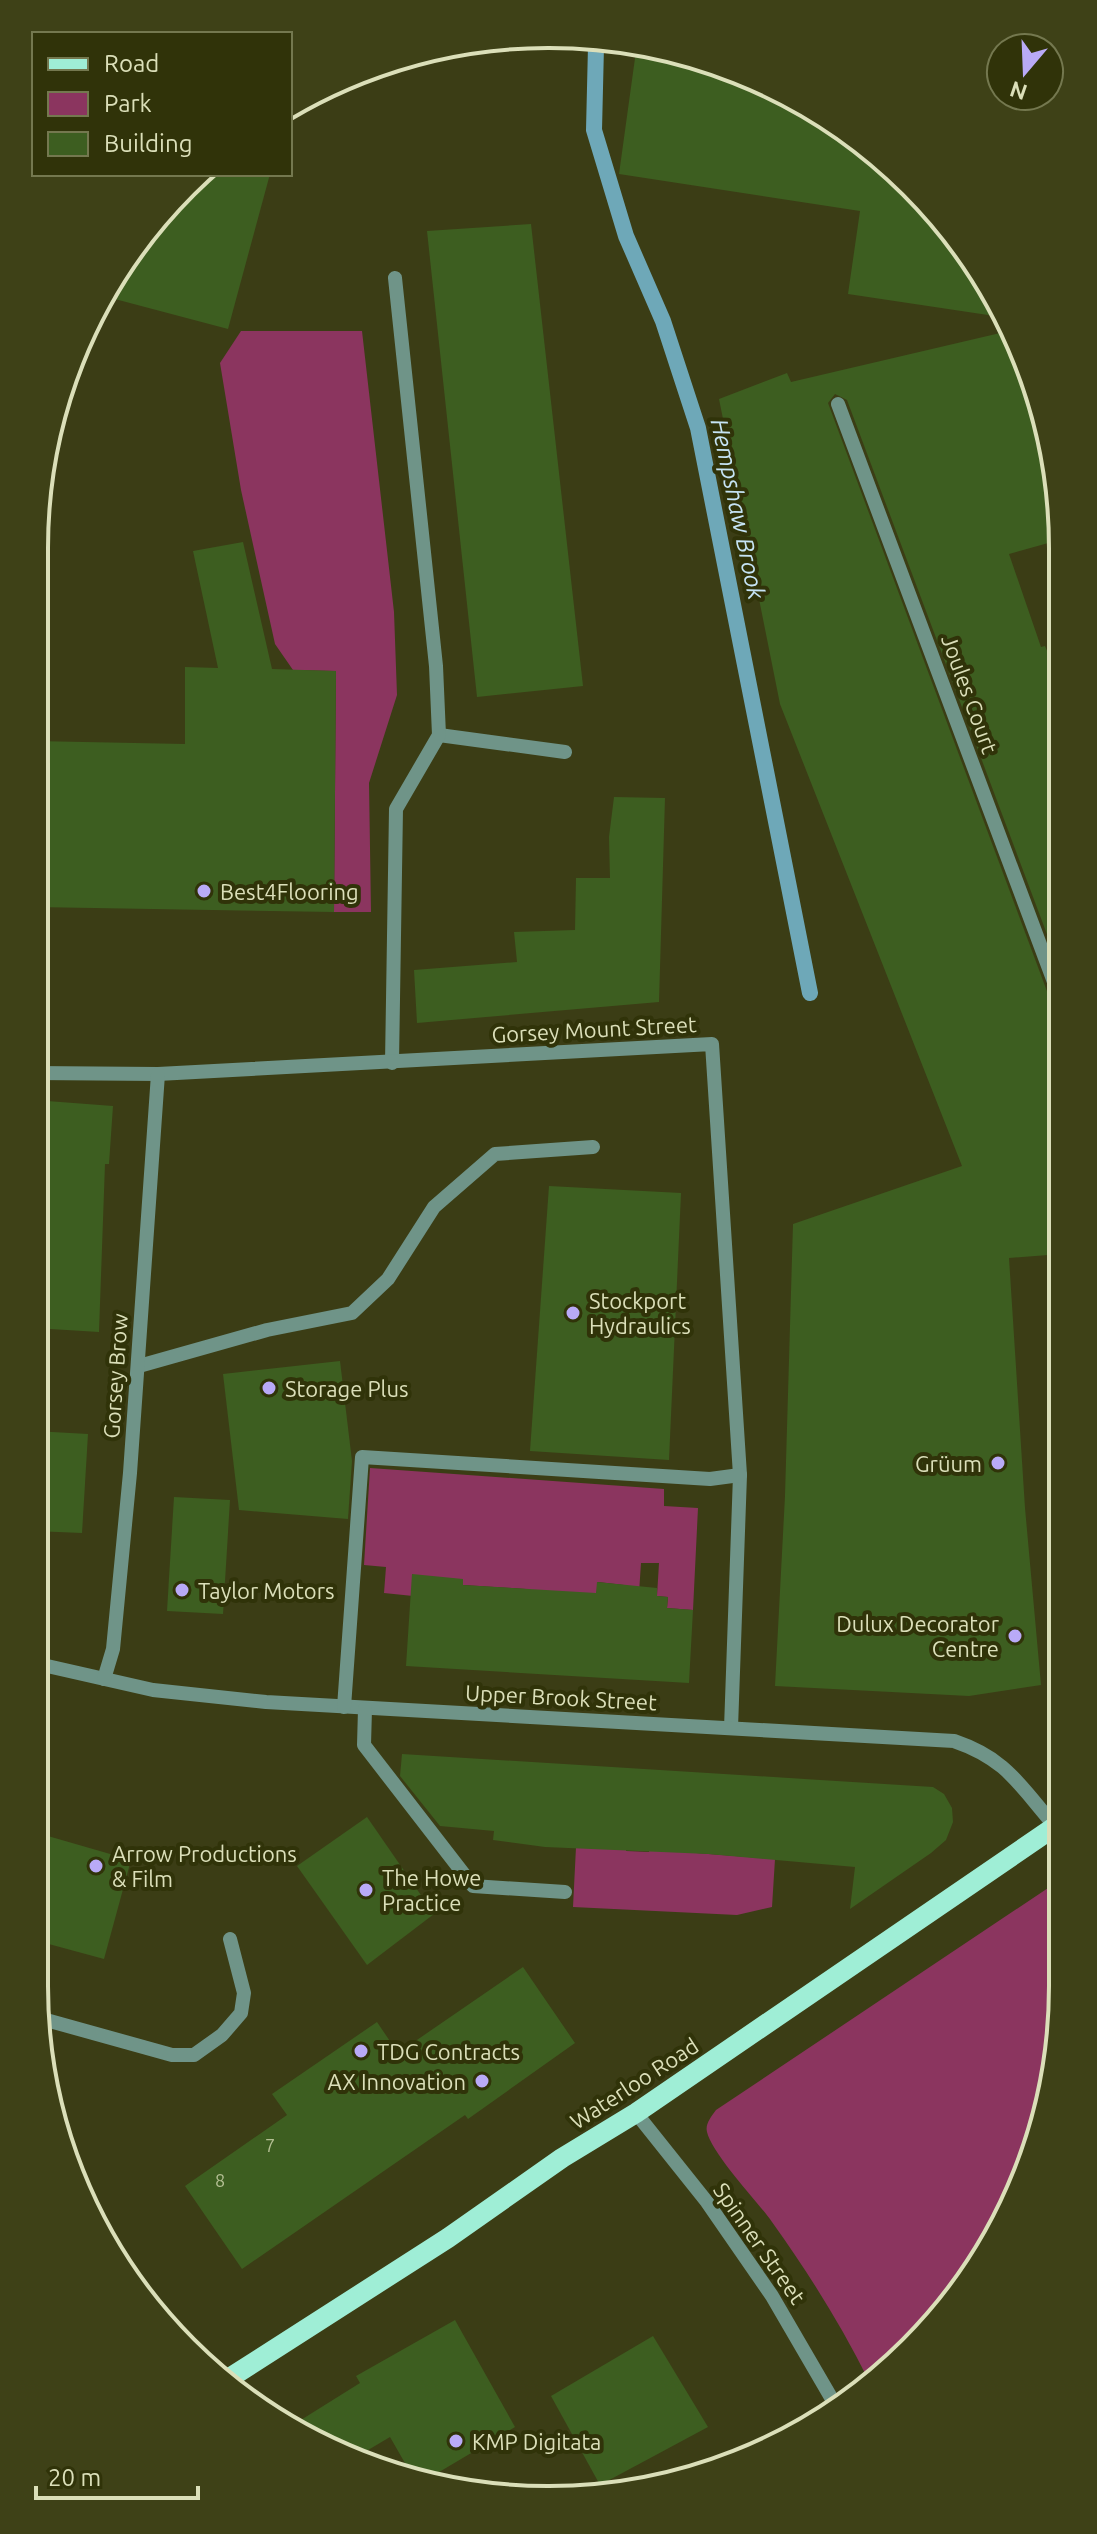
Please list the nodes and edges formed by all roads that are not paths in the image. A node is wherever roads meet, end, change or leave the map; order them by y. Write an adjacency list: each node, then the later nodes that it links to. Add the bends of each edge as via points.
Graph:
1 (395, 278): 3 (street)
2 (838, 404): 5 (street, Joules Court)
3 (439, 735): 4 (street); 6 (street, via 396,809)
4 (565, 752)
5 (1049, 969)
6 (392, 1063): 8 (street, Gorsey Mount Street); 11 (street, Gorsey Mount Street, via 712,1044)
7 (48, 1073): 8 (street, Gorsey Mount Street)
8 (158, 1074): 10 (street, Gorsey Brow)
9 (593, 1147): 10 (street, via 495,1154 434,1207 388,1279 352,1313 267,1330)
10 (139, 1366): 13 (street, Gorsey Brow, via 113,1649)
11 (740, 1475): 14 (street, via 710,1479 362,1457); 16 (street, Gorsey Mount Street)
12 (48, 1666): 13 (street, Upper Brook Street)
13 (104, 1679): 14 (street, Upper Brook Street, via 153,1690)
14 (344, 1707): 15 (street, Upper Brook Street)
15 (365, 1709): 16 (street, Upper Brook Street); 19 (street, via 364,1745 473,1886)
16 (731, 1728): 17 (street, Upper Brook Street, via 954,1741 1003,1764)
17 (1049, 1812)
18 (1049, 1830): 22 (main road, Waterloo Road)
19 (565, 1892)
20 (230, 1939): 21 (street, via 244,1993 241,2013 194,2055 172,2055)
21 (49, 2021)
22 (636, 2113): 23 (main road, Waterloo Road); 24 (street, Spinner Street, via 764,2284)
23 (234, 2375)
24 (832, 2399)

